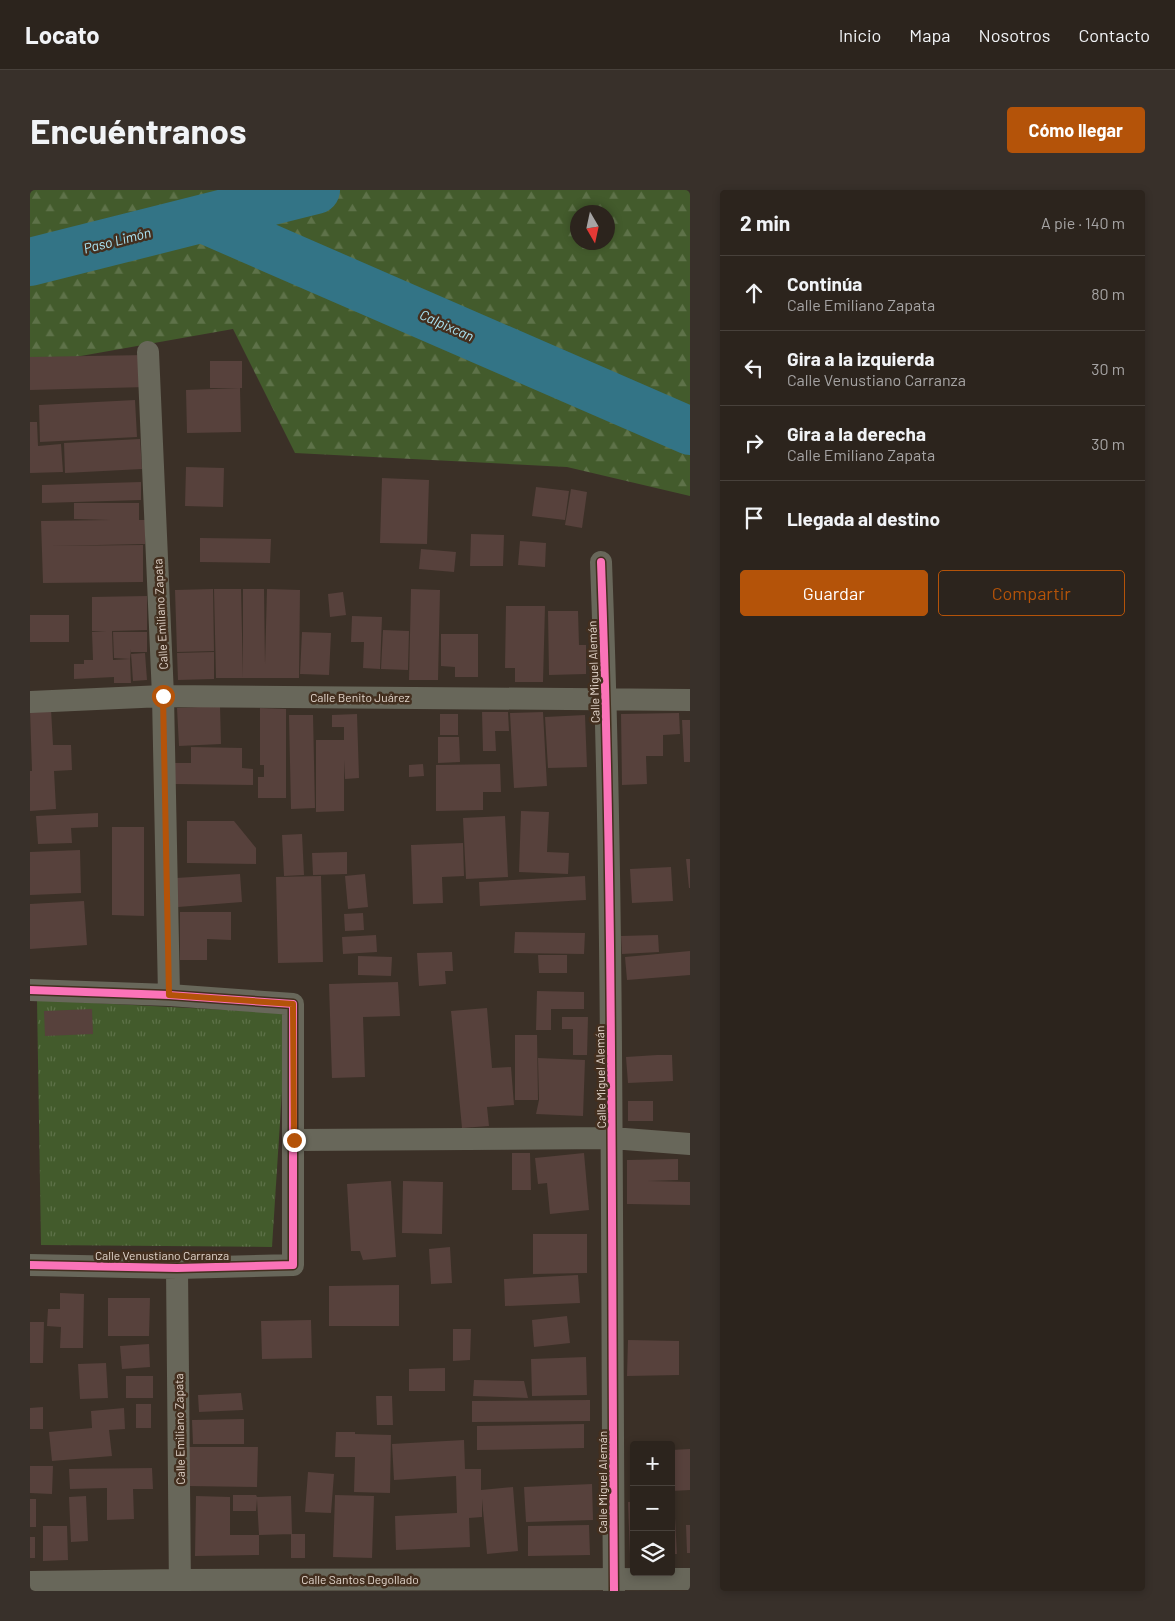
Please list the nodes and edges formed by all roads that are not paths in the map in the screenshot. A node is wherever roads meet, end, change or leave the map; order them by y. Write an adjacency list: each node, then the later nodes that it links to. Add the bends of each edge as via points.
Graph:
1 (148, 352): 3 (street, Calle Emiliano Zapata)
2 (601, 562): 4 (street, Calle Miguel Alemán)
3 (163, 696): 4 (street, Calle Benito Juárez); 6 (street, Calle Benito Juárez); 8 (street, Calle Emiliano Zapata)
4 (606, 698): 5 (street, Calle Benito Juárez); 9 (street, Calle Miguel Alemán)
5 (690, 700)
6 (30, 702)
7 (30, 990): 8 (street)
8 (169, 995): 10 (street, via 293,1004)
9 (612, 1138): 10 (street); 11 (street); 17 (street, Calle Miguel Alemán)
10 (294, 1140): 13 (street, Calle Venustiano Carranza, via 294,1265)
11 (690, 1144)
12 (30, 1264): 13 (street, Calle Venustiano Carranza)
13 (176, 1268): 16 (street, Calle Emiliano Zapata)
14 (690, 1579): 17 (street, Calle Santos Degollado)
15 (30, 1582): 16 (street, Calle Santos Degollado)
16 (180, 1585): 17 (street, Calle Santos Degollado)
17 (614, 1585)

